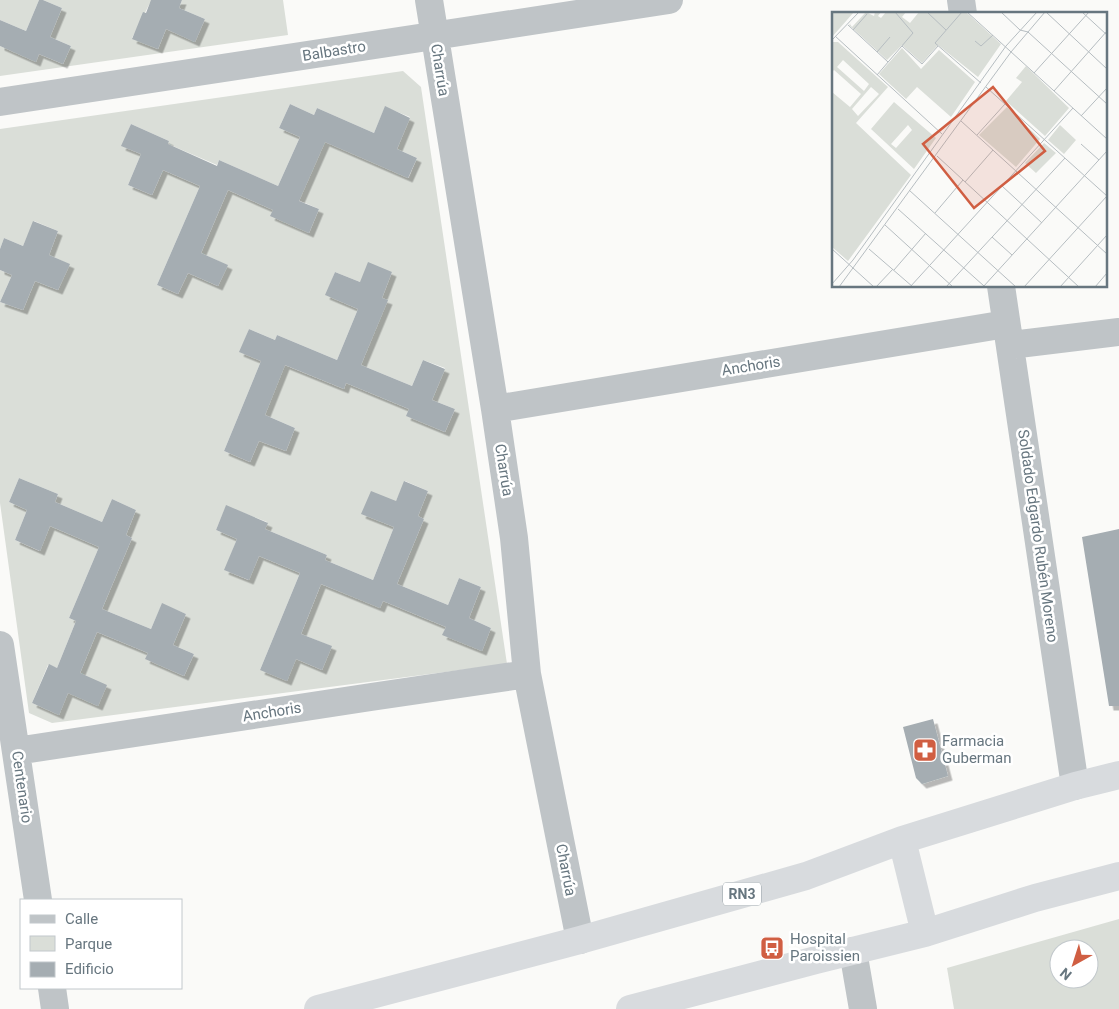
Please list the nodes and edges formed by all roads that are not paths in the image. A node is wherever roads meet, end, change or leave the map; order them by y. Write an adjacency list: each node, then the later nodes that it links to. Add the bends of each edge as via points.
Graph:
1 (429, 0): 3 (street, Charrúa)
2 (669, 0): 3 (street, Balbastro)
3 (435, 36): 4 (street, Balbastro); 8 (street, Charrúa)
4 (0, 102)
5 (1001, 288): 7 (street, Soldado Edgardo Rubén Moreno)
6 (1119, 332): 7 (street, Anchoris)
7 (1008, 335): 8 (street, Anchoris); 13 (street, Soldado Edgardo Rubén Moreno)
8 (495, 409): 10 (street, Charrúa, via 514,538)
9 (0, 645): 11 (street, Centenario)
10 (527, 674): 11 (street, Anchoris); 18 (street, Charrúa)
11 (16, 751): 16 (street, Centenario)
12 (1119, 775): 13 (highway, RN3)
13 (1075, 786): 14 (highway, RN3)
14 (902, 840): 17 (highway); 18 (highway, RN3, via 806,876)
15 (1119, 876): 17 (highway)
16 (38, 899)
17 (925, 933): 19 (highway)
18 (580, 940): 22 (highway, RN3)
19 (853, 951): 23 (highway); 24 (street)
20 (52, 989): 21 (street)
21 (55, 1009)
22 (318, 1009)
23 (630, 1009)
24 (863, 1009)

